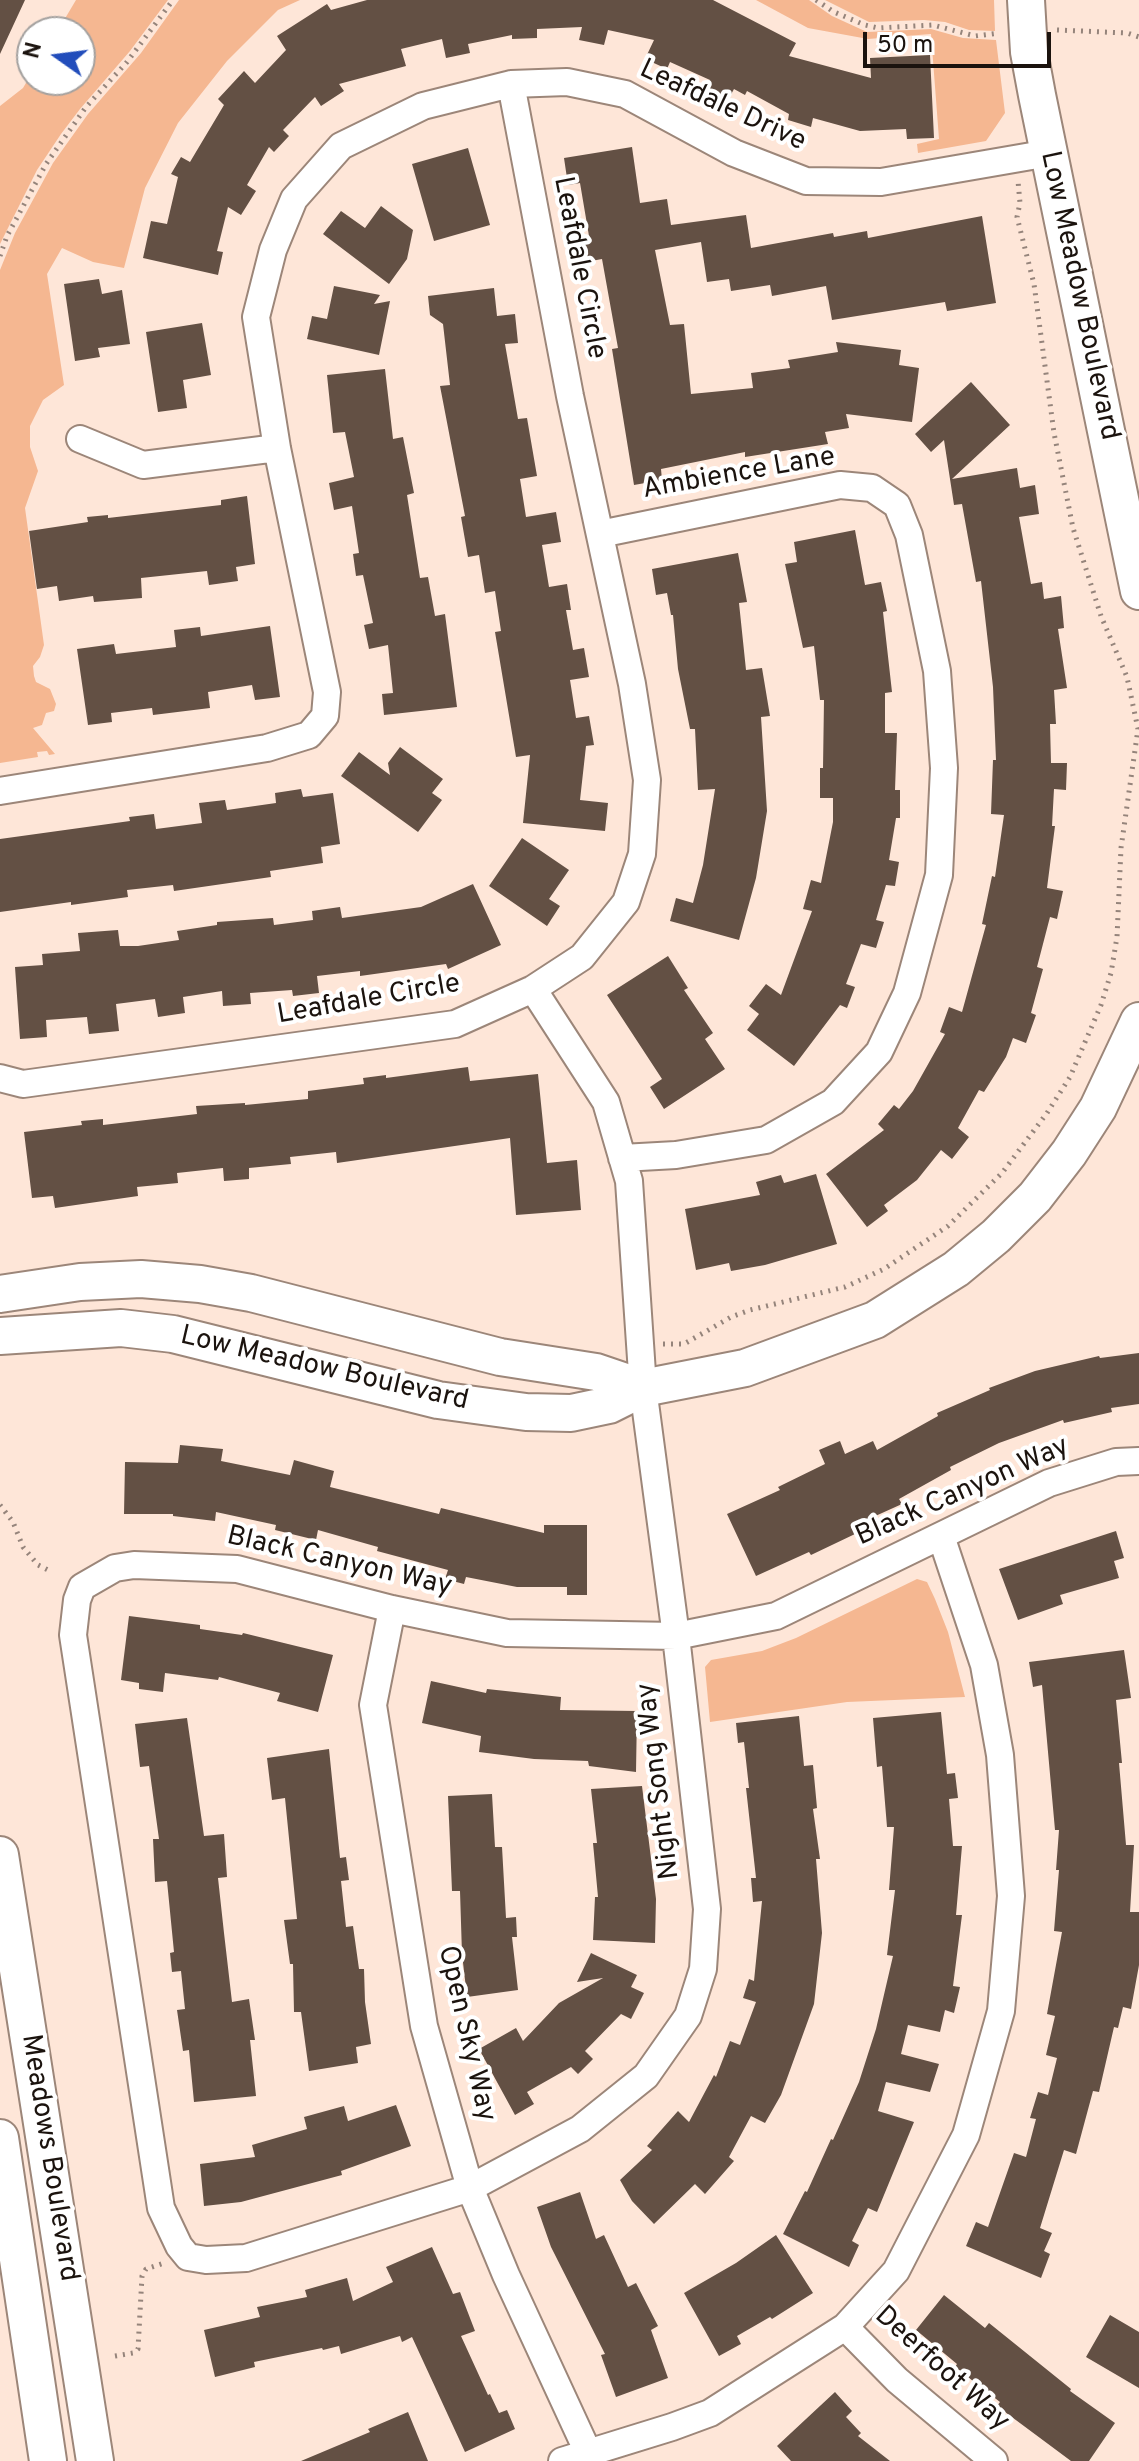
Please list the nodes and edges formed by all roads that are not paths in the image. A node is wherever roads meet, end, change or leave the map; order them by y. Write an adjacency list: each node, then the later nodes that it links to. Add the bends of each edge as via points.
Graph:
1 (1014, 28): 3 (street, Low Meadow Boulevard, via 1029,52)
2 (511, 84): 3 (street, Leafdale Drive, via 567,82 625,94 734,153 806,181 881,182); 5 (street, via 423,106 341,146 294,199 273,250 256,317); 6 (street, Leafdale Circle)
3 (1049, 153): 7 (street, Low Meadow Boulevard)
4 (80, 439): 5 (street, via 143,465)
5 (277, 448): 8 (street, via 327,692 325,716 309,735 267,748)
6 (600, 534): 9 (street, Leafdale Circle, via 647,780 642,854 626,902 582,957); 12 (street, Ambience Lane, via 840,485 872,488 897,505 909,535 937,671 944,768 939,875 907,993 879,1052 833,1102 766,1140)
7 (1139, 591)
8 (0, 791)
9 (533, 989): 11 (street, Leafdale Circle, via 455,1024 23,1084); 12 (street, Night Song Way, via 606,1102)
10 (1139, 1021): 15 (street, Low Meadow Boulevard, via 1098,1108 1069,1153 1035,1197 956,1269 875,1320 805,1348 745,1368)
11 (0, 1078)
12 (622, 1158): 15 (street, Night Song Way, via 629,1181)
13 (0, 1294): 15 (street, Low Meadow Boulevard, via 80,1282 141,1279 200,1284 500,1357 596,1372)
14 (0, 1336): 15 (street, Low Meadow Boulevard, via 121,1328 173,1334 438,1400 526,1412 571,1413 609,1405)
15 (643, 1388): 19 (street, Night Song Way)
16 (1139, 1461): 17 (street, Black Canyon Way, via 1116,1462 1049,1483)
17 (941, 1536): 19 (street, Black Canyon Way, via 776,1616); 24 (street, via 984,1665 1000,1755 1011,1896 1001,2011 966,2135 896,2271)
18 (392, 1609): 19 (street, Black Canyon Way, via 507,1633); 22 (street, Open Sky Way, via 373,1705 424,2026); 23 (street, Black Canyon Way, via 210,1566 115,1568 82,1587 77,1600 73,1635 161,2208)
19 (676, 1636): 22 (street, Night Song Way, via 707,1909 703,1969 688,2016 646,2076 580,2129)
20 (0, 1855): 27 (street, Meadows Boulevard)
21 (0, 2138): 26 (street, Meadows Boulevard)
22 (470, 2188): 23 (street, Night Song Way, via 246,2258); 25 (street, Open Sky Way)
23 (188, 2257)
24 (845, 2327): 25 (street, via 710,2413); 29 (street, Deerfoot Way, via 897,2380)
25 (590, 2456): 28 (street)
26 (48, 2461)
27 (95, 2461)
28 (562, 2461)
29 (994, 2461)

